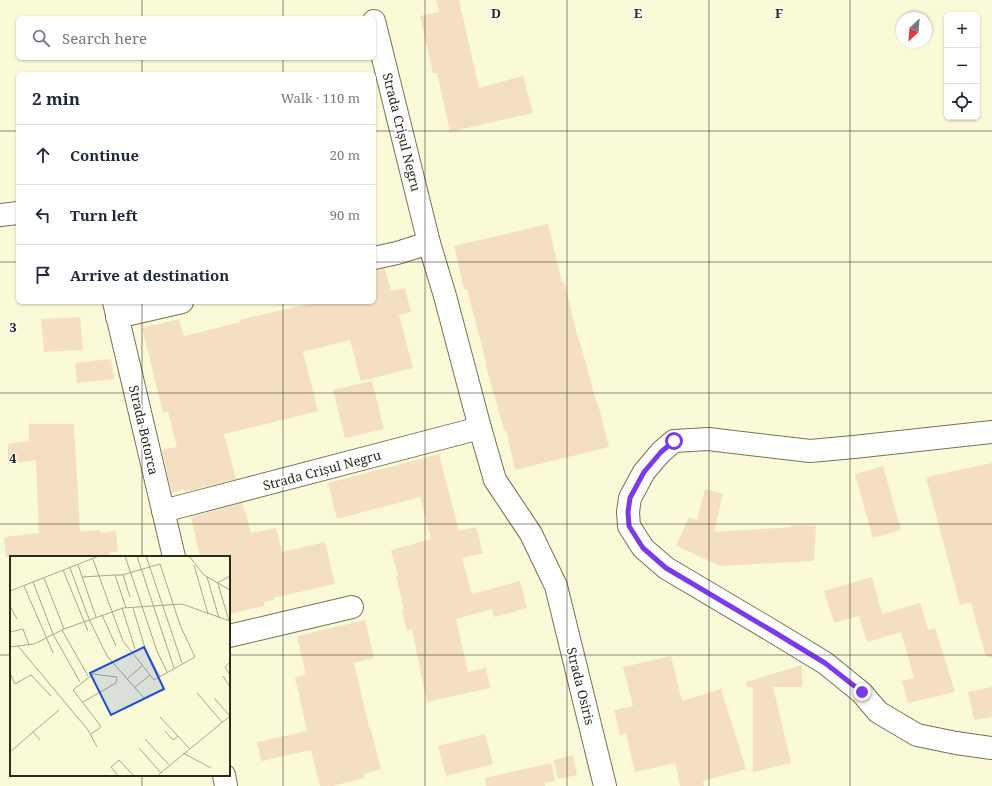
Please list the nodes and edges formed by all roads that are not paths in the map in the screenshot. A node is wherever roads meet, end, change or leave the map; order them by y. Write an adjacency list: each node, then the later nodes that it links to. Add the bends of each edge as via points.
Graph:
1 (376, 30): 4 (street, Strada Crișul Negru)
2 (16, 213): 3 (street)
3 (0, 215)
4 (429, 243): 5 (street); 8 (street, Strada Crișul Negru)
5 (376, 258)
6 (163, 304): 7 (street)
7 (115, 309): 10 (street, Strada Botorca)
8 (480, 428): 10 (street, Strada Crișul Negru); 12 (street, Strada Crișul Negru, via 495,480 531,534)
9 (992, 432): 15 (street, via 810,451 708,439 674,441 644,472 630,498 628,512 629,526 643,548 666,568 825,663 862,692 878,712 917,734)
10 (163, 511): 11 (street, Strada Botorca)
11 (174, 556)
12 (556, 586): 18 (street, Strada Osiris)
13 (352, 607): 14 (street)
14 (230, 636)
15 (992, 748)
16 (224, 776): 17 (street)
17 (226, 786)
18 (605, 786)

